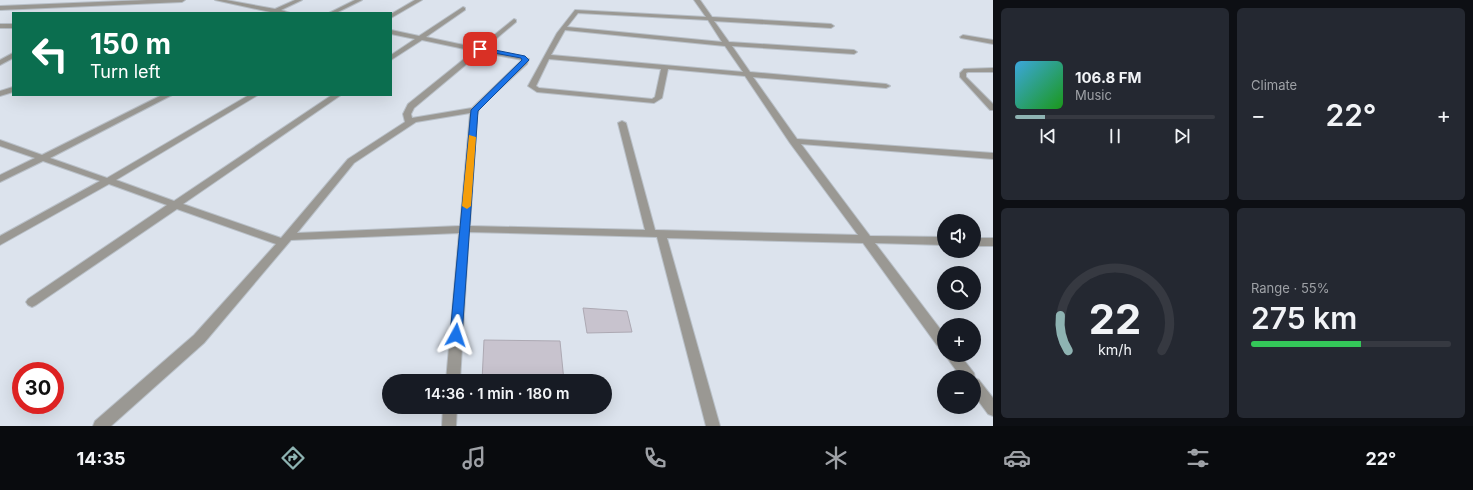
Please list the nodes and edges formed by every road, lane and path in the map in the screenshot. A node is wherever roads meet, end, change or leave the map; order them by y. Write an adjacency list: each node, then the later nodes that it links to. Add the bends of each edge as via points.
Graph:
1 (93, 0): 10 (street)
2 (182, 0): 10 (street)
3 (218, 0): 9 (street)
4 (239, 0): 9 (street)
5 (299, 0): 14 (street)
6 (359, 0): 15 (street)
7 (419, 0): 16 (street)
8 (697, 0): 17 (street)
9 (232, 3): 14 (street)
10 (87, 4): 11 (street); 13 (street)
11 (0, 8)
12 (463, 9): 25 (street)
13 (75, 12)
14 (272, 12)
15 (334, 12)
16 (392, 15)
17 (710, 18): 21 (street); 22 (street, via 577,11); 27 (street)
18 (514, 21): 28 (street)
19 (0, 26): 20 (street)
20 (12, 26)
21 (832, 26)
22 (564, 28): 27 (street); 31 (street)
23 (392, 32): 25 (street)
24 (963, 37): 26 (street)
25 (421, 38): 28 (street); 30 (street)
26 (993, 42)
27 (727, 44): 29 (street); 36 (street)
28 (480, 49): 44 (street, via 523,57 526,60); 45 (street, via 411,106 406,116)
29 (854, 52)
30 (392, 57)
31 (547, 58): 34 (street); 34 (street, via 532,86 534,89 649,102 658,98)
32 (10, 59): 33 (street)
33 (0, 63)
34 (665, 67): 36 (street)
35 (993, 70): 43 (street, via 966,70 963,73 963,77)
36 (747, 74): 37 (street); 47 (street)
37 (886, 86)
38 (12, 88): 39 (street)
39 (0, 94)
40 (166, 96): 50 (street)
41 (252, 96): 52 (street)
42 (336, 96): 53 (street)
43 (993, 108)
44 (474, 110): 45 (street); 54 (street)
45 (409, 122): 56 (street, via 351,161)
46 (622, 123): 55 (street)
47 (794, 141): 49 (street); 57 (street)
48 (0, 143): 50 (street)
49 (993, 156)
50 (43, 158): 51 (street); 52 (street)
51 (0, 179)
52 (108, 181): 53 (street); 58 (street)
53 (176, 205): 56 (street); 62 (street)
54 (465, 229): 55 (street); 56 (street); 66 (street)
55 (656, 234): 57 (street); 72 (street)
56 (286, 240): 70 (street, via 199,339)
57 (866, 240): 59 (street); 63 (street)
58 (0, 241)
59 (937, 241)
60 (981, 242): 61 (street)
61 (993, 242)
62 (32, 302)
63 (937, 335)
64 (957, 362): 65 (street)
65 (964, 370)
66 (454, 374)
67 (981, 393): 68 (street)
68 (993, 409)
69 (450, 414): 71 (street)
70 (100, 426)
71 (449, 426)
72 (713, 426)

